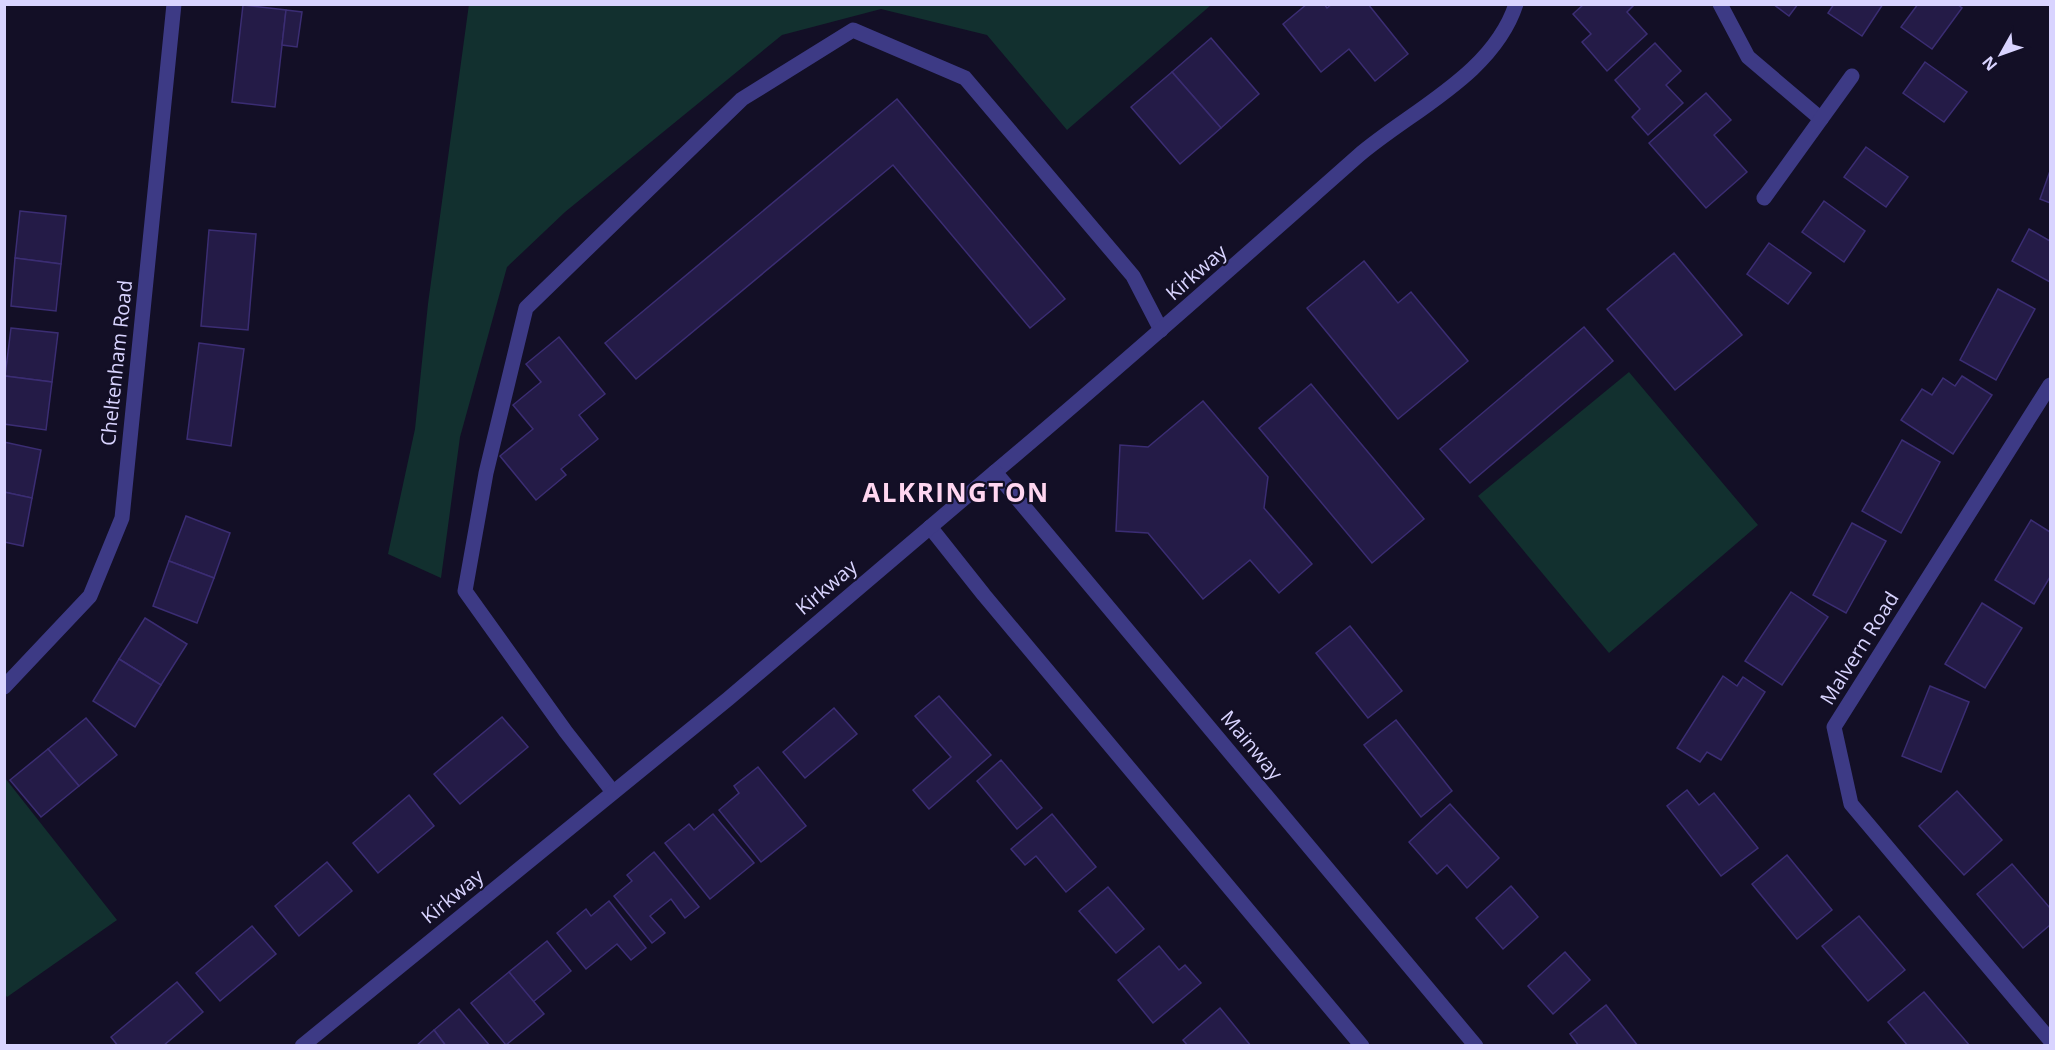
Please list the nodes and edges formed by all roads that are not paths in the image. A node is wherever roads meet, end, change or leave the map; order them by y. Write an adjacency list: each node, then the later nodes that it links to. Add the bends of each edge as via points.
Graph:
1 (174, 4): 11 (street, Cheltenham Road, via 122,518 90,596)
2 (1516, 4): 7 (street, Kirkway, via 1491,49 1467,75 1367,149)
3 (1720, 4): 5 (street, via 1748,57)
4 (1852, 76): 5 (street)
5 (1821, 119): 6 (street)
6 (1764, 198)
7 (1161, 330): 9 (street, Kirkway); 12 (street, via 1133,276 964,78 853,30 742,99 526,308 486,473 465,591)
8 (2050, 385): 13 (street, Malvern Road, via 1833,727 1851,804)
9 (995, 472): 10 (street, Kirkway); 16 (street, Mainway)
10 (930, 527): 12 (street, Kirkway); 15 (street)
11 (4, 687)
12 (614, 792): 14 (street, Kirkway)
13 (2050, 1040)
14 (302, 1046)
15 (1362, 1046)
16 (1476, 1046)

